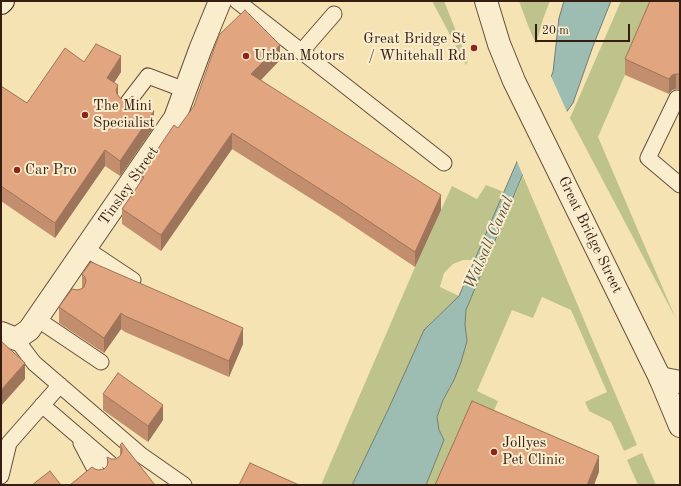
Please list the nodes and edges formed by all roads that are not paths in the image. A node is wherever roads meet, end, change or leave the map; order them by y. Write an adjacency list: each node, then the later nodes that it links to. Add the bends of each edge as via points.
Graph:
1 (220, 1): 8 (street, Tinsley Street)
2 (237, 1): 7 (lane)
3 (474, 1): 6 (street, Great Bridge Street)
4 (486, 1): 6 (street, Great Bridge Street)
5 (334, 14): 7 (lane)
6 (499, 44): 18 (street, Great Bridge Street, via 514,81 555,163)
7 (301, 52): 11 (lane)
8 (185, 90): 10 (lane, via 148,76); 13 (street, Tinsley Street, via 176,118)
9 (677, 98): 12 (lane, via 648,158)
10 (125, 106)
11 (444, 163)
12 (680, 185)
13 (85, 248): 14 (lane); 15 (street, Tinsley Street, via 66,289)
14 (133, 280)
15 (37, 319): 16 (street, Tinsley Street, via 29,330); 17 (lane)
16 (8, 336): 19 (lane)
17 (101, 362)
18 (670, 380): 21 (street, Great Bridge Street)
19 (60, 385): 20 (lane); 26 (lane, via 142,455)
20 (42, 405): 22 (lane); 24 (lane, via 9,443)
21 (680, 426)
22 (76, 434): 23 (lane); 25 (lane)
23 (113, 466)
24 (1, 476)
25 (99, 477)
26 (184, 485)

